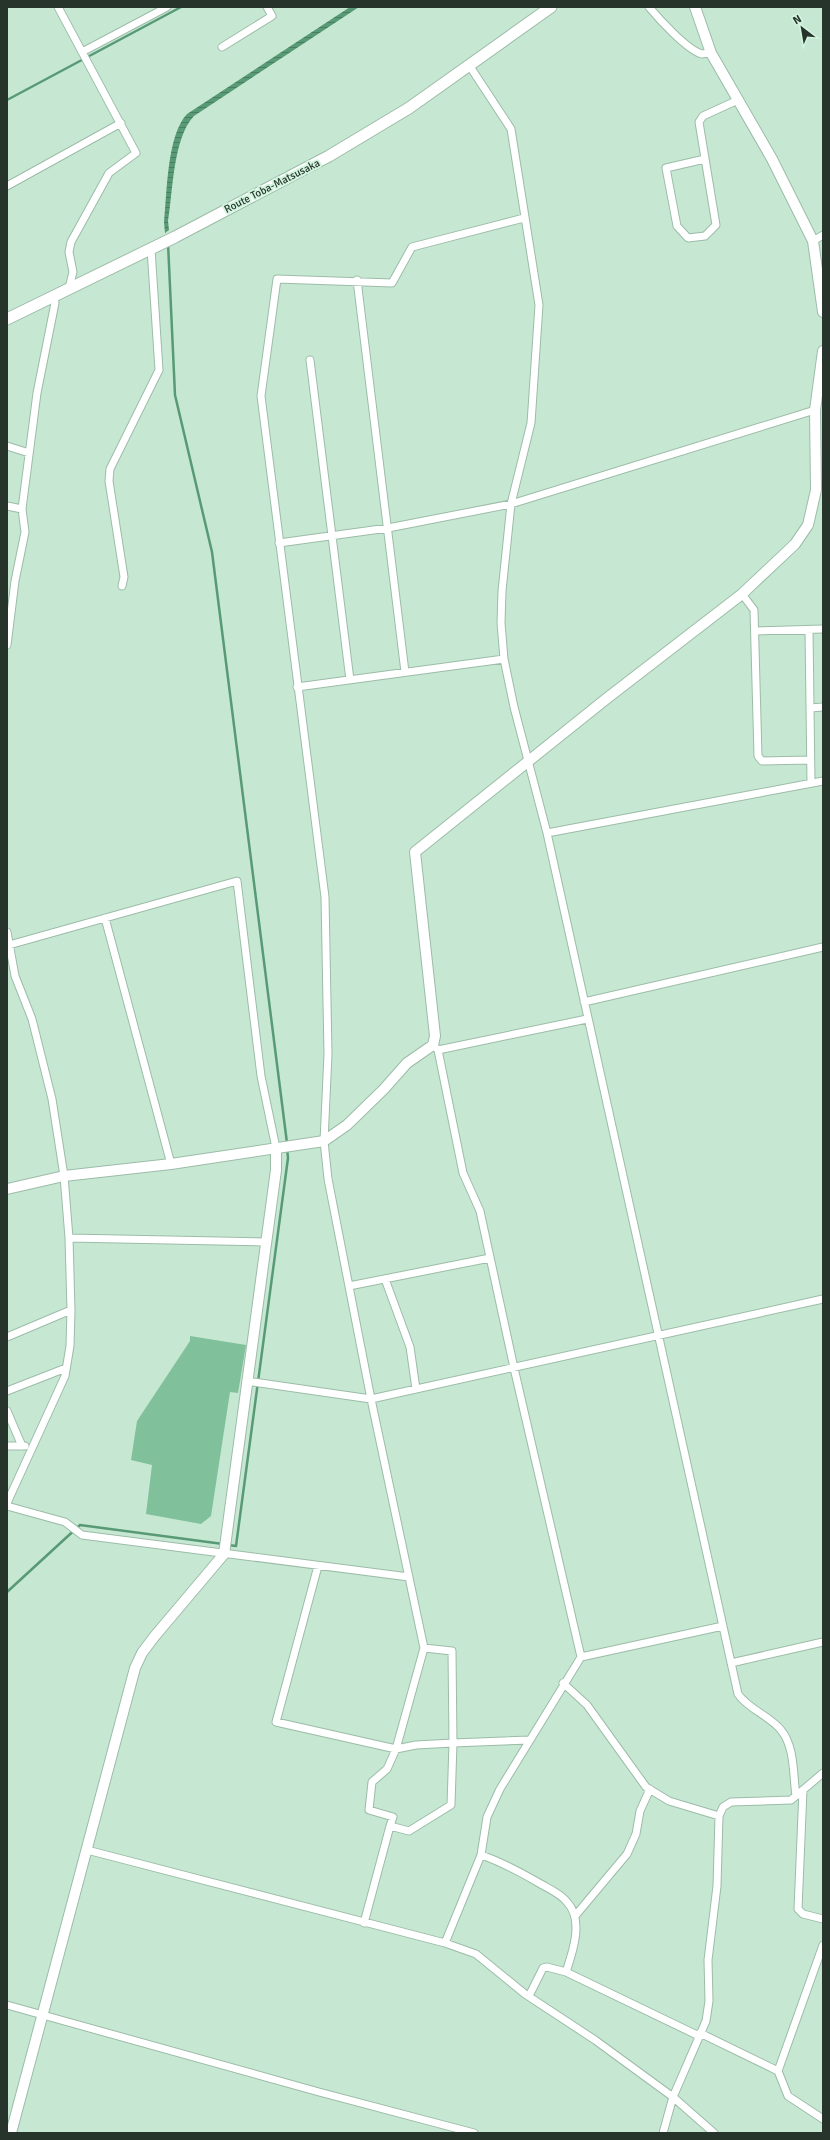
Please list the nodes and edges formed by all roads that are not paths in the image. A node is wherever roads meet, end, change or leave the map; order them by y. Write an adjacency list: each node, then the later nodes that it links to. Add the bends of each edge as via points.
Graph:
1 (58, 7): 10 (street)
2 (167, 7): 10 (street)
3 (267, 7): 9 (street, via 272,16)
4 (545, 7): 8 (main road, Route Toba-Matsusaka)
5 (551, 7): 8 (main road, Route Toba-Matsusaka)
6 (649, 7): 11 (street, via 663,24 692,49 702,54)
7 (695, 7): 11 (street)
8 (521, 27): 12 (main road, Route Toba-Matsusaka)
9 (222, 47)
10 (83, 52): 14 (street)
11 (711, 53): 13 (street)
12 (469, 65): 17 (street, via 511,129); 20 (main road, Route Toba-Matsusaka, via 376,130)
13 (738, 100): 15 (street, via 703,116 699,122); 19 (street, via 772,159)
14 (121, 123): 16 (street); 23 (street, via 136,153 109,173 71,242 69,252 73,272)
15 (705, 159): 15 (street, via 716,225 705,236 688,238 677,226 666,168)
16 (7, 186)
17 (524, 218): 22 (street, via 412,247 392,282); 33 (street, via 539,305 538,328 532,423)
18 (823, 235): 19 (street)
19 (813, 241): 21 (street)
20 (155, 247): 23 (main road, Route Toba-Matsusaka); 39 (street, via 159,370 110,469 109,481 124,577)
21 (821, 275): 25 (street)
22 (357, 280): 36 (street); 38 (street, via 277,279 261,396)
23 (69, 288): 24 (main road, Route Toba-Matsusaka)
24 (54, 296): 26 (main road, Route Toba-Matsusaka); 32 (street, via 55,303 36,393)
25 (823, 312)
26 (7, 319)
27 (823, 350): 29 (street)
28 (310, 360): 37 (street)
29 (815, 410): 30 (street); 33 (street)
30 (819, 422): 40 (street, via 816,490 808,525 795,544)
31 (7, 446): 32 (street)
32 (29, 453): 35 (street)
33 (511, 504): 36 (street); 45 (street, via 502,591)
34 (7, 506): 35 (street)
35 (22, 509): 44 (street, via 25,532 15,581)
36 (388, 528): 37 (street); 46 (street)
37 (334, 535): 38 (street); 47 (street)
38 (280, 543): 48 (street)
39 (122, 586)
40 (742, 594): 43 (street, via 754,610); 52 (street)
41 (823, 629): 42 (street)
42 (808, 630): 43 (street); 50 (street)
43 (754, 631): 51 (street, via 758,756 762,761)
44 (7, 644)
45 (504, 659): 46 (street); 52 (street)
46 (405, 672): 47 (street)
47 (350, 680): 48 (street)
48 (297, 687): 63 (street, via 325,897 328,1054)
49 (823, 707): 50 (street)
50 (810, 708): 51 (street)
51 (810, 760): 54 (street)
52 (529, 762): 55 (street); 62 (street, via 416,852)
53 (823, 781): 54 (street)
54 (811, 783): 55 (street)
55 (547, 834): 60 (street)
56 (105, 918): 58 (street); 64 (street, via 237,881 261,1076); 65 (street)
57 (7, 932): 58 (street)
58 (9, 945): 66 (street, via 15,976 32,1020 52,1099)
59 (823, 947): 60 (street)
60 (584, 1002): 61 (street)
61 (587, 1019): 62 (street); 75 (street)
62 (436, 1047): 63 (street, via 407,1063 347,1126); 70 (street, via 463,1173 480,1211)
63 (324, 1141): 64 (street); 72 (street, via 328,1179)
64 (279, 1148): 65 (street); 69 (street)
65 (171, 1164): 66 (street)
66 (64, 1176): 67 (street); 68 (street)
67 (7, 1189)
68 (69, 1238): 69 (street); 74 (street)
69 (266, 1242): 79 (street)
70 (490, 1258): 71 (street); 78 (street)
71 (385, 1279): 72 (street); 80 (street, via 410,1347)
72 (349, 1286): 82 (street)
73 (823, 1299): 75 (street)
74 (71, 1310): 76 (street); 77 (street)
75 (659, 1336): 78 (street); 92 (street)
76 (7, 1337)
77 (66, 1368): 81 (street); 86 (street, via 65,1376)
78 (514, 1368): 80 (street); 95 (street)
79 (249, 1382): 82 (street); 89 (street)
80 (416, 1389): 82 (street)
81 (7, 1392)
82 (371, 1399): 91 (street)
83 (7, 1411): 85 (street)
84 (7, 1446): 85 (street)
85 (22, 1446): 86 (street)
86 (32, 1446): 87 (street)
87 (7, 1503)
88 (7, 1506): 89 (street, via 65,1522 82,1534)
89 (224, 1553): 90 (street); 107 (street, via 154,1637 135,1668)
90 (318, 1566): 91 (street); 100 (street, via 276,1722)
91 (409, 1577): 94 (street)
92 (723, 1626): 95 (street); 96 (street)
93 (823, 1642): 96 (street)
94 (424, 1648): 99 (street, via 452,1651); 100 (street)
95 (581, 1657): 97 (street)
96 (732, 1663): 104 (street, via 738,1694 744,1703 780,1729 789,1743)
97 (563, 1683): 98 (street); 102 (street, via 587,1705)
98 (530, 1740): 99 (street); 108 (street, via 500,1789 487,1817)
99 (454, 1743): 100 (street); 106 (street, via 450,1805 409,1831)
100 (396, 1749): 106 (street, via 387,1769 372,1782 369,1810 394,1817)
101 (823, 1773): 103 (street)
102 (650, 1789): 105 (street, via 669,1801); 109 (street, via 640,1811 636,1834 627,1854)
103 (803, 1790): 104 (street); 110 (street, via 798,1910 803,1914)
104 (796, 1796): 105 (street, via 790,1800 731,1802 723,1807)
105 (719, 1816): 118 (street, via 717,1886 708,1960 709,2002 706,2021)
106 (390, 1826): 111 (street)
107 (87, 1850): 111 (street); 117 (street)
108 (481, 1855): 109 (street, via 519,1870 559,1894 568,1902); 112 (street)
109 (575, 1916): 114 (street, via 575,1946)
110 (823, 1919)
111 (364, 1923): 112 (street)
112 (445, 1943): 115 (street, via 476,1954)
113 (823, 1945): 119 (street)
114 (566, 1972): 115 (street, via 543,1968); 118 (street)
115 (529, 1996): 120 (street)
116 (7, 2005): 117 (street)
117 (43, 2015): 122 (street); 123 (street)
118 (700, 2035): 119 (street); 120 (street)
119 (778, 2071): 121 (street, via 788,2096)
120 (673, 2097): 124 (street); 125 (street)
121 (823, 2119)
122 (11, 2133)
123 (474, 2133)
124 (663, 2133)
125 (714, 2133)

